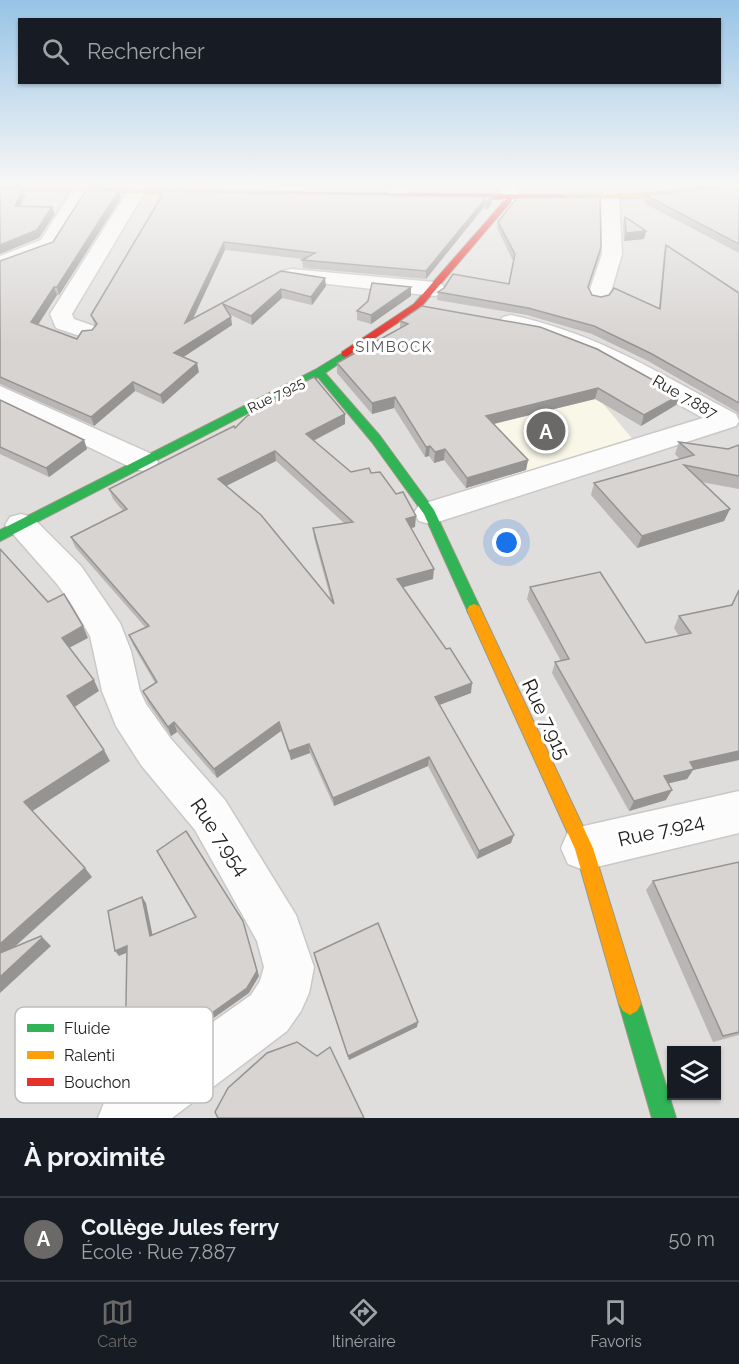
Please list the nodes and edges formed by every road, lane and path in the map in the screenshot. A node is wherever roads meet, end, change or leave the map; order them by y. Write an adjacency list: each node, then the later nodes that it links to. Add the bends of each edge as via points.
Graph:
1 (51, 238): 5 (street, via 48,244)
2 (107, 238): 10 (street, via 61,314 64,323)
3 (476, 238): 8 (street, Rue 7.925)
4 (611, 238): 7 (street, via 612,254)
5 (0, 263)
6 (291, 274): 8 (street)
7 (599, 295)
8 (431, 301): 11 (street, Rue 7.925)
9 (486, 318): 13 (street, Rue 7.887, via 541,328 582,342)
10 (86, 331)
11 (319, 372): 14 (street, Rue 7.925); 15 (street, Rue 7.915, via 376,439)
12 (0, 394): 14 (street)
13 (732, 422): 15 (street, Rue 7.887)
14 (144, 462): 16 (street, Rue 7.925)
15 (430, 513): 18 (street, Rue 7.915)
16 (10, 530): 19 (street, Rue 7.954, via 69,575 107,633 130,714 156,752 210,815 279,932 289,967 283,993 269,1013)
17 (739, 812): 18 (street, Rue 7.924)
18 (584, 848): 22 (street, Rue 7.915)
19 (213, 1054)
20 (146, 1103): 21 (street, Rue 7.954)
21 (126, 1118)
22 (664, 1118)

